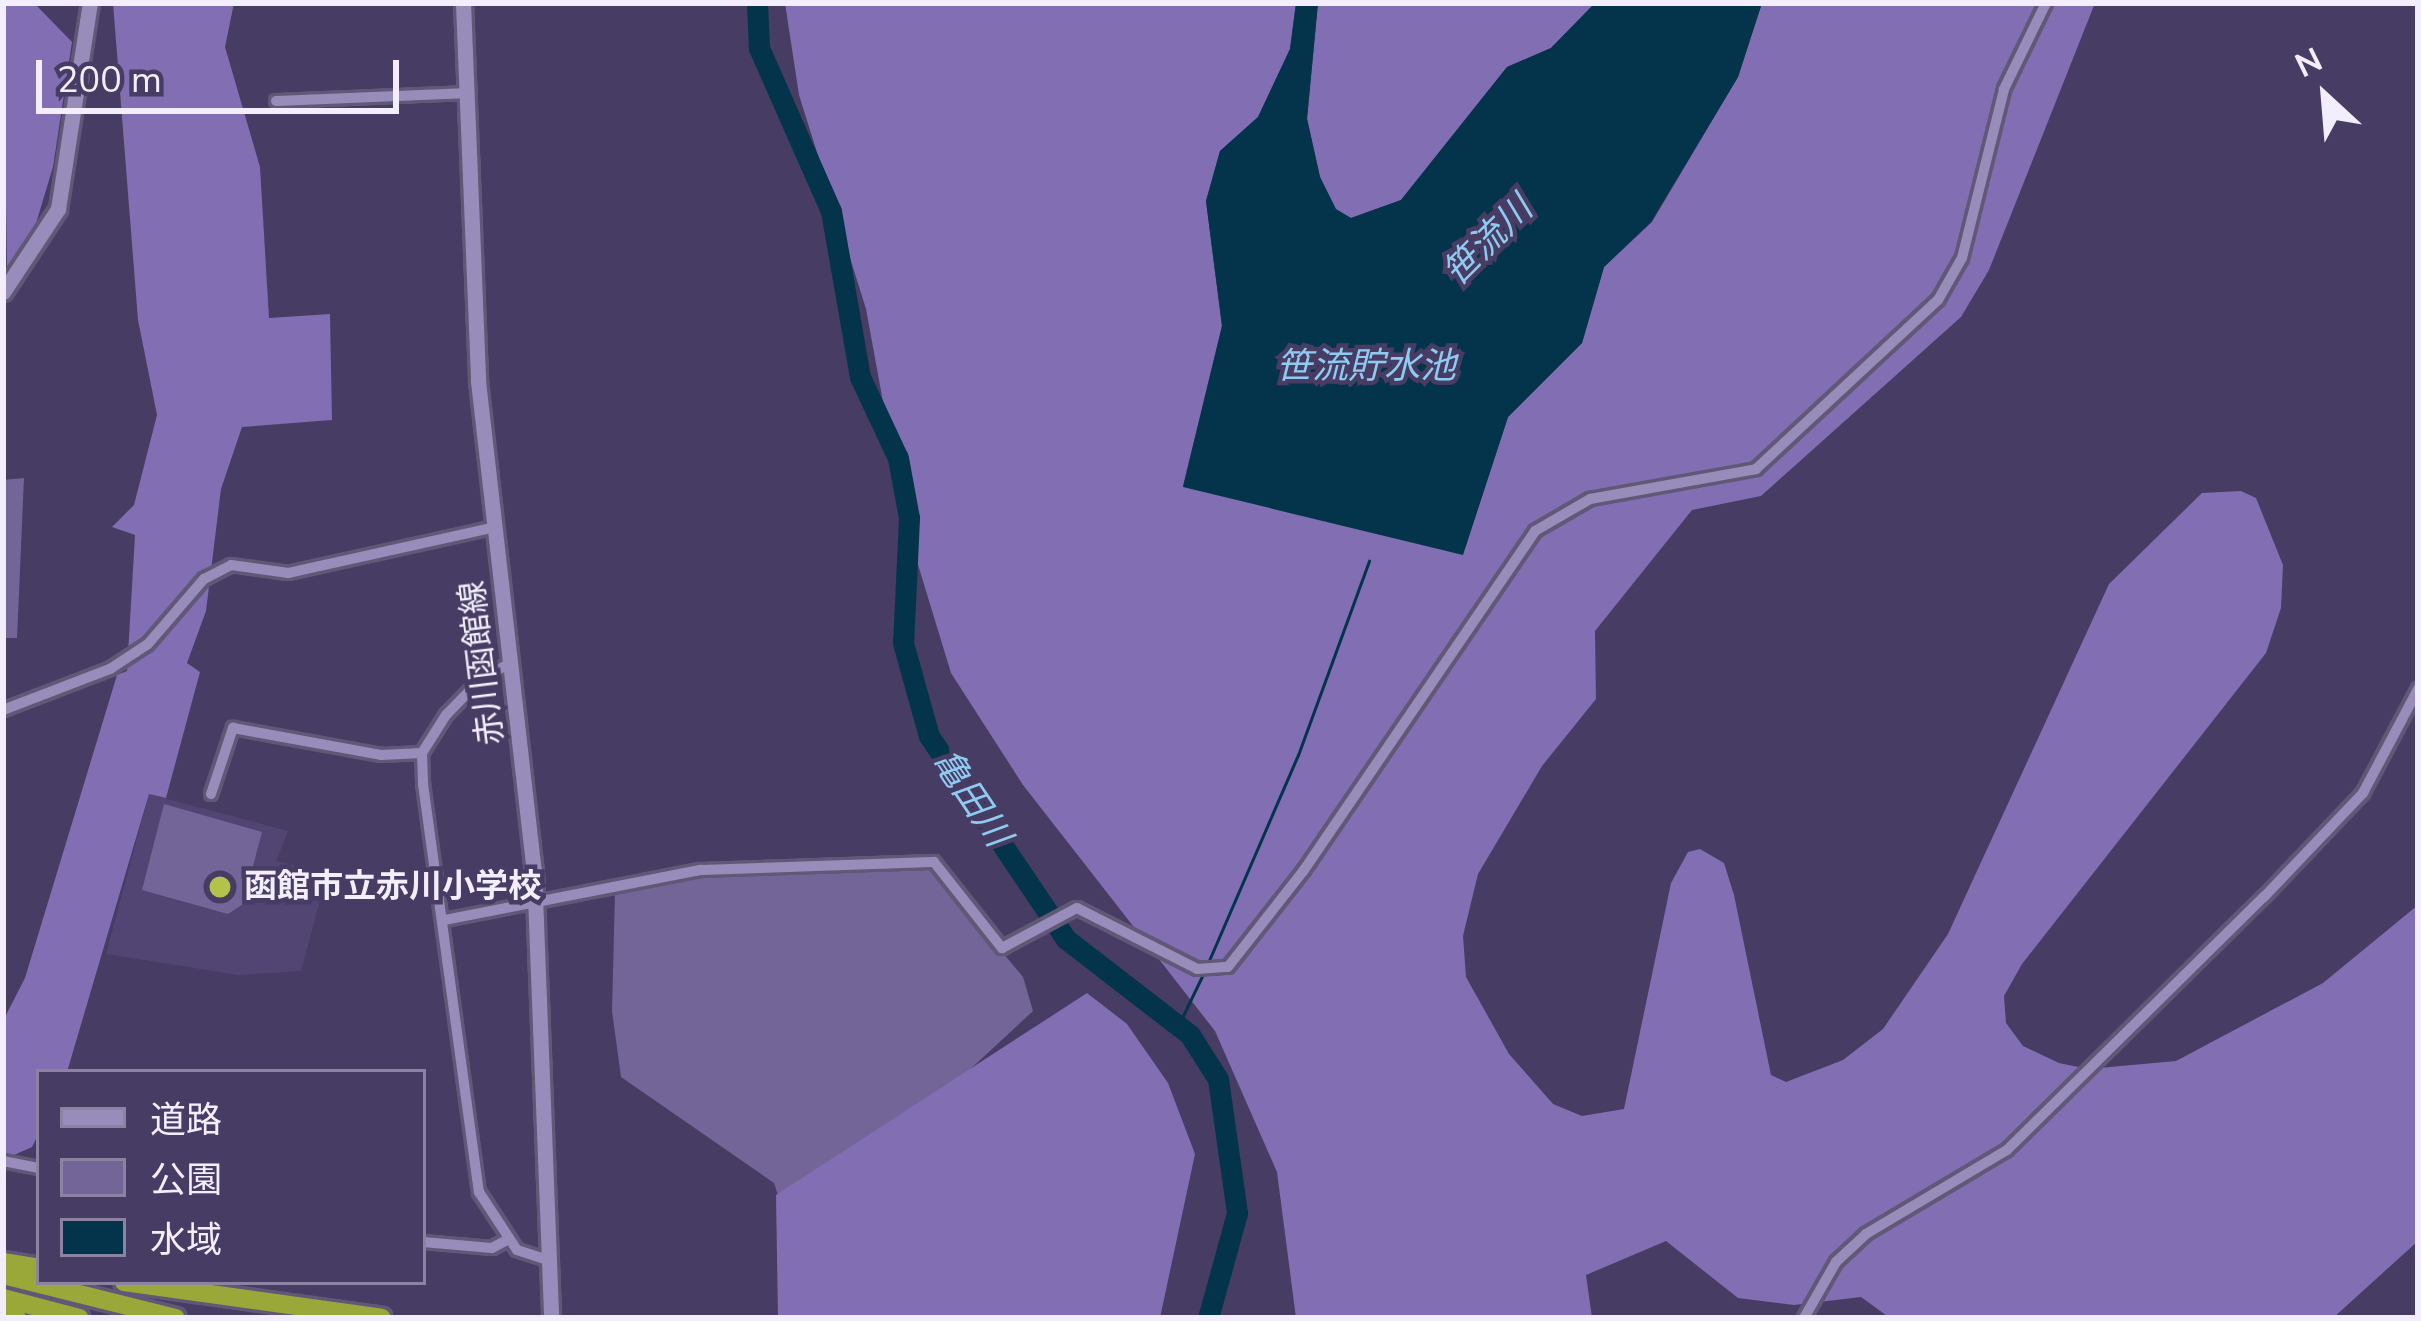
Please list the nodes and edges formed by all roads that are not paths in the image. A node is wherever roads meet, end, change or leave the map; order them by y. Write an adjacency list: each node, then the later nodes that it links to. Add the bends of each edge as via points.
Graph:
1 (90, 3): 6 (main road, via 58,209)
2 (463, 3): 4 (main road, 赤川函館線)
3 (2046, 3): 13 (street, via 2004,89 1962,258 1938,300 1756,470 1590,499 1535,531 1228,967 1204,970 1085,909 1060,912 1002,948 934,862 700,870)
4 (464, 93): 5 (street); 7 (main road, 赤川函館線, via 478,381)
5 (276, 101)
6 (3, 292)
7 (496, 527): 8 (main road, 赤川函館線); 10 (street, via 288,574 231,565 204,580 148,644 72,687)
8 (513, 662): 11 (street, via 483,677); 13 (main road, 赤川函館線)
9 (2418, 689): 33 (street, via 2363,794 2264,897 2007,1150 1866,1234 1836,1262)
10 (3, 710)
11 (422, 753): 12 (street, via 381,755 233,728); 14 (street)
12 (211, 794)
13 (536, 903): 14 (street); 19 (main road, 赤川函館線)
14 (445, 920): 17 (street, via 475,1172)
15 (3, 1161): 16 (street)
16 (36, 1167)
17 (507, 1240): 18 (street, via 491,1248); 19 (street)
18 (426, 1243)
19 (551, 1261): 32 (main road, 赤川函館線)
20 (3, 1262): 21 (highway)
21 (36, 1268)
22 (3, 1275): 23 (highway)
23 (36, 1283)
24 (43, 1285): 30 (highway)
25 (146, 1285): 31 (highway)
26 (3, 1298): 29 (highway)
27 (3, 1313): 28 (highway)
28 (17, 1318)
29 (80, 1318)
30 (176, 1318)
31 (382, 1318)
32 (551, 1318)
33 (1804, 1318)

